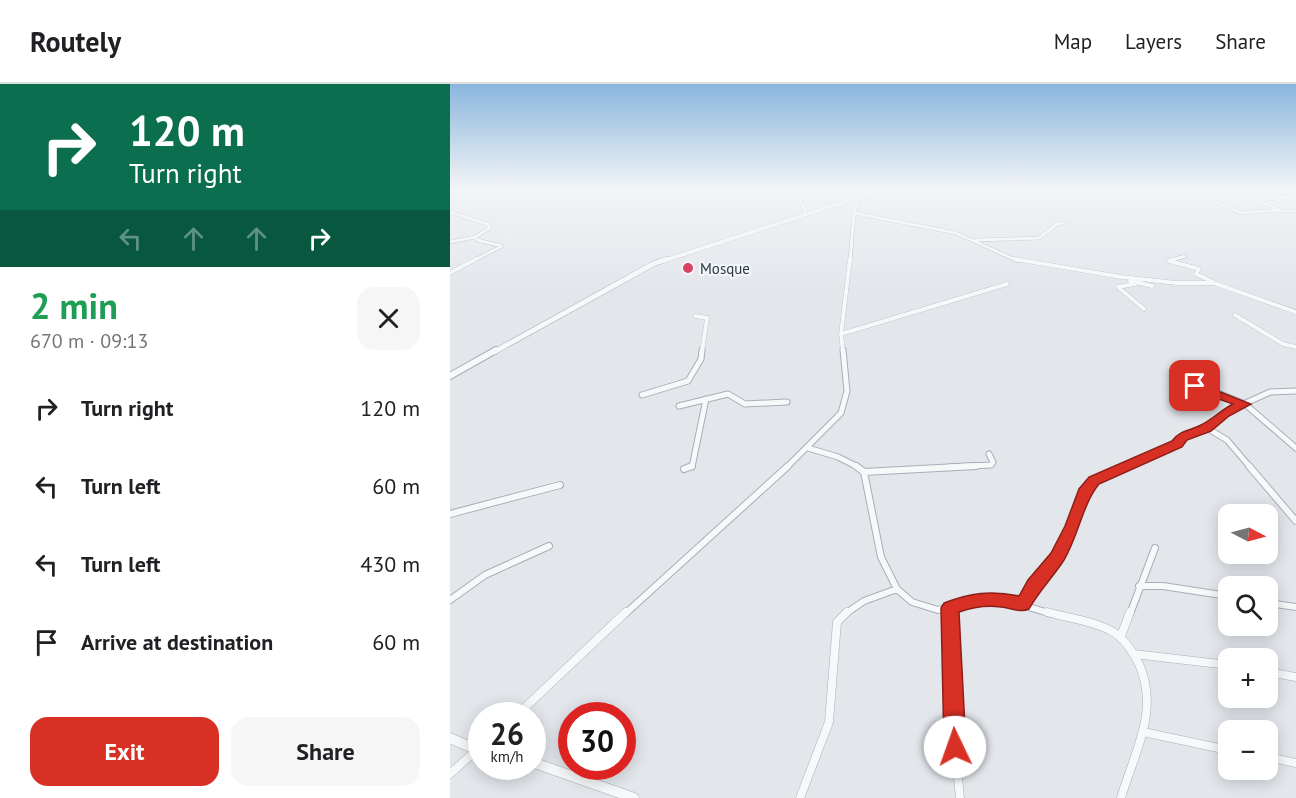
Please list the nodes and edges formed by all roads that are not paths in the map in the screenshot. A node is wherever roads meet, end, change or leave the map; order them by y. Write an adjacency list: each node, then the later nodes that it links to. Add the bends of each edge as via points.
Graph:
1 (477, 221): 6 (street, via 490,226)
2 (787, 221): 22 (street, via 653,264)
3 (853, 221): 20 (street)
4 (896, 221): 7 (street)
5 (1063, 223): 7 (street, via 1039,238)
6 (476, 237): 8 (street); 10 (street, via 502,246)
7 (975, 240): 11 (street, via 1021,262)
8 (450, 242)
9 (1185, 256): 13 (street, via 1169,261 1199,269 1196,274)
10 (450, 273)
11 (1121, 277): 12 (street); 13 (street)
12 (1130, 281): 15 (street); 16 (street, via 1135,284 1118,287)
13 (1214, 283): 17 (street)
14 (1007, 284): 20 (street)
15 (1152, 286)
16 (1144, 309)
17 (1296, 312)
18 (1235, 315): 21 (street, via 1283,344)
19 (695, 316): 25 (street, via 707,318 700,359 688,381)
20 (841, 334): 32 (street, via 847,391 841,413)
21 (1296, 347)
22 (450, 376)
23 (1185, 380): 29 (street)
24 (1293, 391): 26 (street); 29 (street, via 1270,392)
25 (642, 395)
26 (1296, 396)
27 (706, 399): 28 (street, via 728,394 745,404); 30 (street); 35 (street, via 692,468)
28 (787, 402)
29 (1245, 404): 31 (street, via 1224,413); 33 (street)
30 (679, 406)
31 (1206, 428): 39 (street, via 1227,440); 46 (street, via 1192,431 1177,444 1094,480 1086,489 1057,557)
32 (808, 448): 36 (street, via 839,456); 55 (street)
33 (1296, 448)
34 (989, 454): 36 (street, via 991,465)
35 (684, 469)
36 (864, 472): 43 (street, via 875,535)
37 (561, 485): 38 (street)
38 (450, 514)
39 (1296, 521)
40 (549, 546): 45 (street, via 485,575)
41 (1155, 548): 42 (street)
42 (1139, 586): 44 (street); 50 (street)
43 (897, 589): 49 (street, via 924,608); 66 (street, via 855,605 837,622 829,722)
44 (1218, 594)
45 (450, 600)
46 (1023, 604): 49 (street, via 972,600); 50 (street)
47 (1278, 604): 48 (street)
48 (1296, 607)
49 (950, 608): 67 (street)
50 (1121, 636): 51 (street)
51 (1134, 654): 52 (street); 56 (street, via 1142,666 1146,694)
52 (1218, 665)
53 (1278, 674): 54 (street)
54 (1296, 677)
55 (530, 702)
56 (1143, 732): 59 (street); 68 (street)
57 (450, 738): 58 (street)
58 (468, 745)
59 (1218, 748)
60 (468, 758): 64 (street)
61 (1278, 759): 62 (street)
62 (1296, 763)
63 (546, 767): 65 (street)
64 (450, 774)
65 (634, 798)
66 (800, 798)
67 (960, 798)
68 (1121, 798)

